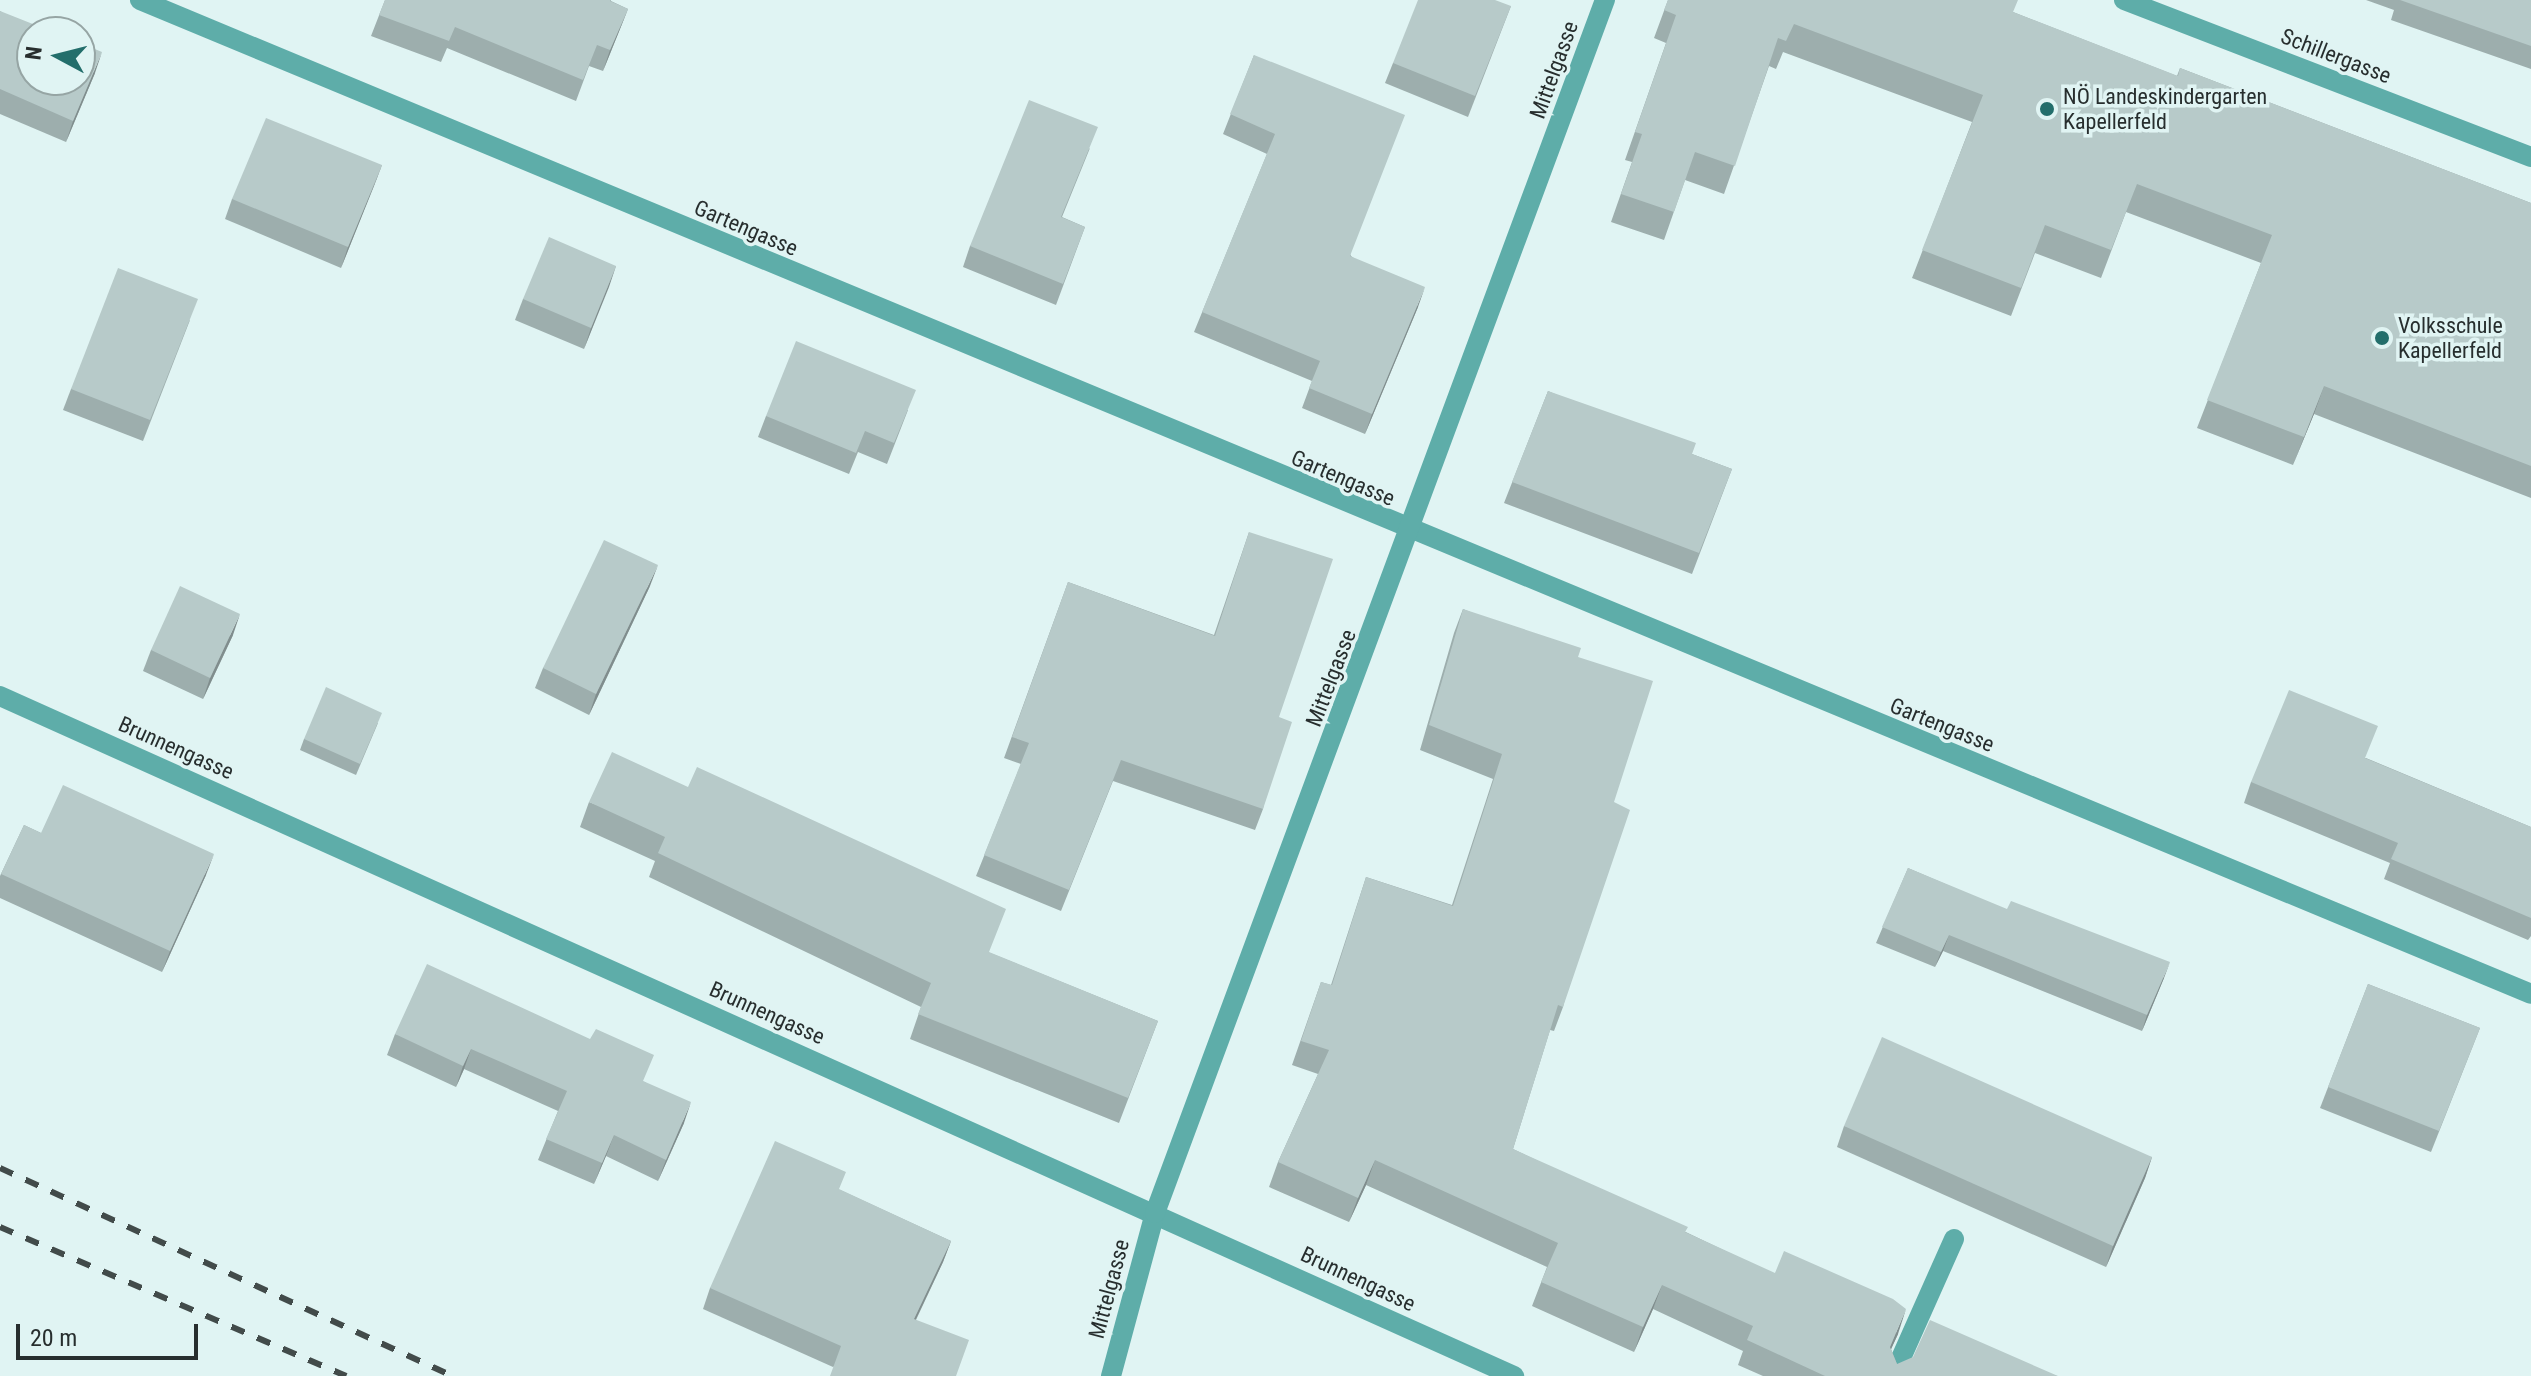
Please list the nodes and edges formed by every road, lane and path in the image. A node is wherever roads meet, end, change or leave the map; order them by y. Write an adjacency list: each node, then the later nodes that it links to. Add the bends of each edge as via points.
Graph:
1 (140, 0): 5 (street, Gartengasse)
2 (1605, 0): 5 (street, Mittelgasse)
3 (2124, 0): 4 (street, Schillergasse)
4 (2531, 157)
5 (1412, 533): 7 (street, Gartengasse); 8 (street, Mittelgasse)
6 (0, 696): 8 (street, Brunnengasse)
7 (2531, 994)
8 (1155, 1213): 10 (street, Mittelgasse); 11 (street, Brunnengasse)
9 (1954, 1239): 12 (street)
10 (1111, 1376)
11 (1514, 1376)
12 (1893, 1376)

